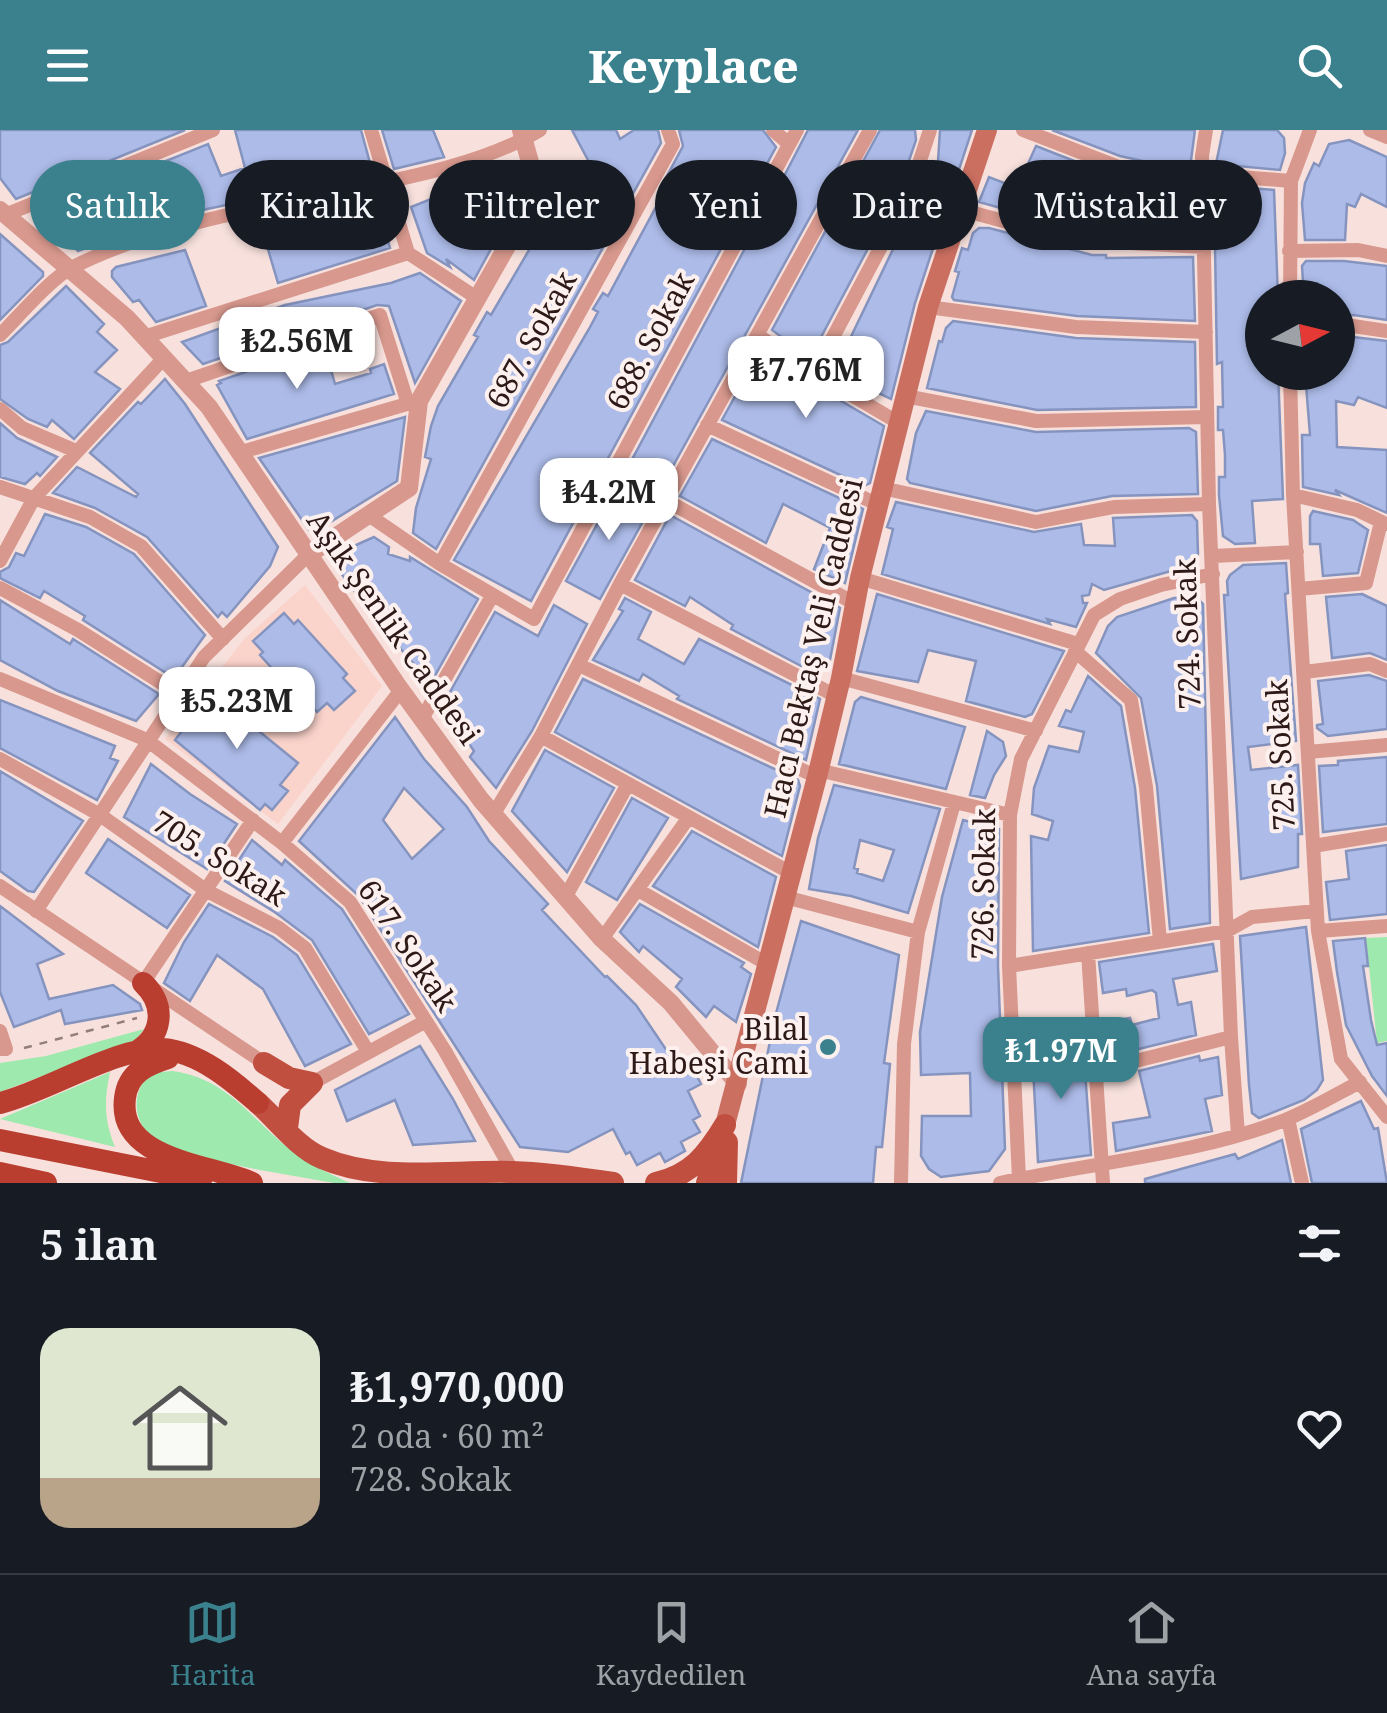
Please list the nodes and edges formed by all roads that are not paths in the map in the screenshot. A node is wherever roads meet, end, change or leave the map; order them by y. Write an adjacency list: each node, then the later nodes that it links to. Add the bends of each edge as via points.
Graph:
1 (213, 130): 23 (street)
2 (371, 130): 16 (street)
3 (772, 130): 15 (street)
4 (797, 130): 15 (street, 688. Sokak)
5 (870, 130): 39 (street)
6 (930, 130): 42 (street, via 909,194)
7 (986, 130): 17 (main road, Hacı Bektaş Veli Caddesi)
8 (1022, 130): 18 (street)
9 (1206, 130): 19 (street, 724. Sokak)
10 (1310, 130): 22 (street)
11 (1370, 130): 14 (street)
12 (529, 133): 20 (street); 33 (street, via 538,187)
13 (670, 137): 66 (street, 687. Sokak)
14 (1387, 137)
15 (789, 144): 53 (street, 688. Sokak)
16 (378, 160)
17 (975, 160)
18 (1100, 160)
19 (1204, 160)
20 (409, 177)
21 (1262, 179): 22 (street)
22 (1291, 181): 28 (street)
23 (2, 212): 31 (street, Aşık Şenlik Caddesi)
24 (225, 218): 31 (street)
25 (407, 250): 29 (street)
26 (945, 250): 34 (main road, Hacı Bektaş Veli Caddesi)
27 (1204, 250): 36 (street, 724. Sokak)
28 (1289, 251): 30 (street); 32 (street)
29 (408, 253): 33 (street); 40 (street)
30 (1387, 256)
31 (69, 268): 38 (street); 40 (street, Aşık Şenlik Caddesi)
32 (1290, 280)
33 (477, 298): 46 (street)
34 (928, 306): 36 (street, via 1076,327); 45 (main road, Hacı Bektaş Veli Caddesi)
35 (1355, 326): 37 (street)
36 (1206, 332): 48 (street, 724. Sokak)
37 (1387, 332)
38 (0, 334)
39 (759, 336): 42 (street); 50 (street)
40 (144, 337): 41 (street, Aşık Şenlik Caddesi)
41 (164, 358): 43 (street, Aşık Şenlik Caddesi); 51 (street)
42 (814, 373): 49 (street)
43 (186, 381): 46 (street, via 380,315); 52 (street, Aşık Şenlik Caddesi)
44 (1291, 390): 55 (street, 725. Sokak)
45 (906, 396): 48 (street, via 1036,422); 49 (main road, Hacı Bektaş Veli Caddesi)
46 (414, 402): 52 (street); 60 (street, via 409,488)
47 (0, 409): 51 (street, via 22,428)
48 (1207, 418): 59 (street, 724. Sokak)
49 (899, 423): 56 (main road, Hacı Bektaş Veli Caddesi)
50 (708, 425): 56 (street); 58 (street)
51 (76, 452): 57 (street)
52 (238, 453): 63 (street, Aşık Şenlik Caddesi)
53 (612, 471): 58 (street); 72 (street, 688. Sokak, via 534,619)
54 (0, 487): 57 (street)
55 (1294, 495): 61 (street); 62 (street, 725. Sokak)
56 (879, 496): 59 (street, via 1036,522 1114,506); 68 (main road, Hacı Bektaş Veli Caddesi)
57 (34, 498): 65 (street); 74 (street, via 90,517 141,546)
58 (665, 502): 69 (street); 73 (street)
59 (1210, 504): 64 (street, 724. Sokak)
60 (370, 516): 63 (street); 66 (street, 688. Sokak)
61 (1384, 523): 71 (street, via 1366,583)
62 (1296, 552): 64 (street); 71 (street, 725. Sokak)
63 (308, 554): 74 (street); 81 (street, Aşık Şenlik Caddesi)
64 (1213, 556): 67 (street, 724. Sokak)
65 (0, 561)
66 (440, 564): 72 (street, 688. Sokak)
67 (1213, 574): 75 (street, 726. Sokak, via 1120,599 1094,615); 110 (street, 724. Sokak)
68 (860, 578): 73 (main road, Hacı Bektaş Veli Caddesi); 75 (street)
69 (620, 584): 76 (street); 80 (street)
70 (0, 588): 82 (street)
71 (1299, 589): 78 (street, 725. Sokak)
72 (492, 596): 83 (street)
73 (854, 602): 80 (main road, Hacı Bektaş Veli Caddesi)
74 (223, 639): 82 (street)
75 (1076, 648): 84 (street, 726. Sokak); 114 (street, via 1131,700)
76 (580, 665): 85 (street); 90 (street)
77 (1387, 671): 78 (street, via 1370,664)
78 (1304, 672): 88 (street, 725. Sokak)
79 (0, 678): 86 (street, 617. Sokak)
80 (839, 687): 84 (street); 90 (main road, Hacı Bektaş Veli Caddesi)
81 (402, 690): 83 (street, Aşık Şenlik Caddesi); 99 (street)
82 (179, 694): 86 (street)
83 (422, 719): 94 (street, Aşık Şenlik Caddesi)
84 (1036, 731): 95 (street, 726. Sokak, via 1021,760)
85 (541, 736): 91 (street); 94 (street)
86 (147, 740): 93 (street); 97 (street, 617. Sokak)
87 (1387, 745): 88 (street)
88 (1308, 752): 100 (street, 725. Sokak)
89 (0, 758): 93 (street, 705. Sokak)
90 (818, 774): 92 (street); 101 (main road, Hacı Bektaş Veli Caddesi)
91 (628, 784): 96 (street); 105 (street)
92 (954, 803): 95 (street); 112 (street)
93 (100, 815): 104 (street, 705. Sokak); 107 (street)
94 (493, 815): 105 (street, Aşık Şenlik Caddesi)
95 (1010, 815): 117 (street, 726. Sokak)
96 (689, 816): 101 (street); 103 (street)
97 (253, 820): 99 (street, 617. Sokak); 104 (street)
98 (1387, 834): 100 (street)
99 (282, 843): 119 (street, 617. Sokak, via 350,902)
100 (1314, 846): 108 (street, 725. Sokak)
101 (791, 873): 106 (main road, Hacı Bektaş Veli Caddesi)
102 (0, 886): 107 (street)
103 (638, 890): 113 (street); 116 (street)
104 (207, 891): 118 (street); 123 (street, 705. Sokak, via 305,948)
105 (566, 896): 113 (street, Aşık Şenlik Caddesi)
106 (785, 897): 112 (street); 116 (main road, Hacı Bektaş Veli Caddesi)
107 (36, 911): 118 (street)
108 (1316, 911): 110 (street, via 1252,917); 111 (street, 725. Sokak)
109 (1387, 926): 111 (street)
110 (1226, 931): 114 (street); 121 (street, 724. Sokak)
111 (1318, 931): 128 (street, 725. Sokak, via 1341,1059)
112 (918, 932): 143 (street, via 904,1044)
113 (602, 939): 130 (street, Aşık Şenlik Caddesi, via 670,1004)
114 (1160, 940): 115 (street)
115 (1088, 953): 117 (street); 127 (street)
116 (767, 964): 130 (main road, Hacı Bektaş Veli Caddesi)
117 (1009, 966): 142 (street, 726. Sokak)
118 (143, 983): 124 (highway, via 154,993 160,1017 153,1040); 126 (street)
119 (426, 1021): 123 (street); 140 (street, 617. Sokak)
120 (0, 1031): 122 (street)
121 (1231, 1037): 127 (street); 137 (street, 724. Sokak)
122 (3, 1049)
123 (367, 1050): 129 (street)
124 (132, 1054): 125 (highway, via 162,1049); 132 (highway)
125 (191, 1057): 131 (highway); 146 (highway, via 156,1062 132,1077 127,1122 152,1150)
126 (264, 1062): 129 (main road); 133 (main road)
127 (1096, 1071): 139 (street)
128 (1360, 1082): 134 (street, 725. Sokak); 135 (street)
129 (312, 1084): 133 (main road)
130 (738, 1084): 136 (main road, Hacı Bektaş Veli Caddesi)
131 (258, 1103): 133 (main road)
132 (0, 1104)
133 (289, 1117): 140 (main road, via 303,1148 345,1168)
134 (1387, 1117)
135 (1288, 1119): 137 (street); 153 (street)
136 (724, 1124): 148 (main road, via 706,1156 687,1172); 149 (main road); 150 (main road)
137 (1238, 1136): 139 (street)
138 (0, 1140): 145 (highway)
139 (1103, 1166): 142 (street); 152 (street)
140 (513, 1172): 147 (main road)
141 (0, 1173): 144 (highway)
142 (1018, 1179): 151 (street)
143 (905, 1182)
144 (46, 1183)
145 (215, 1183)
146 (252, 1183)
147 (613, 1183)
148 (656, 1183)
149 (707, 1183)
150 (726, 1183)
151 (1000, 1183)
152 (1103, 1183)
153 (1302, 1183)

